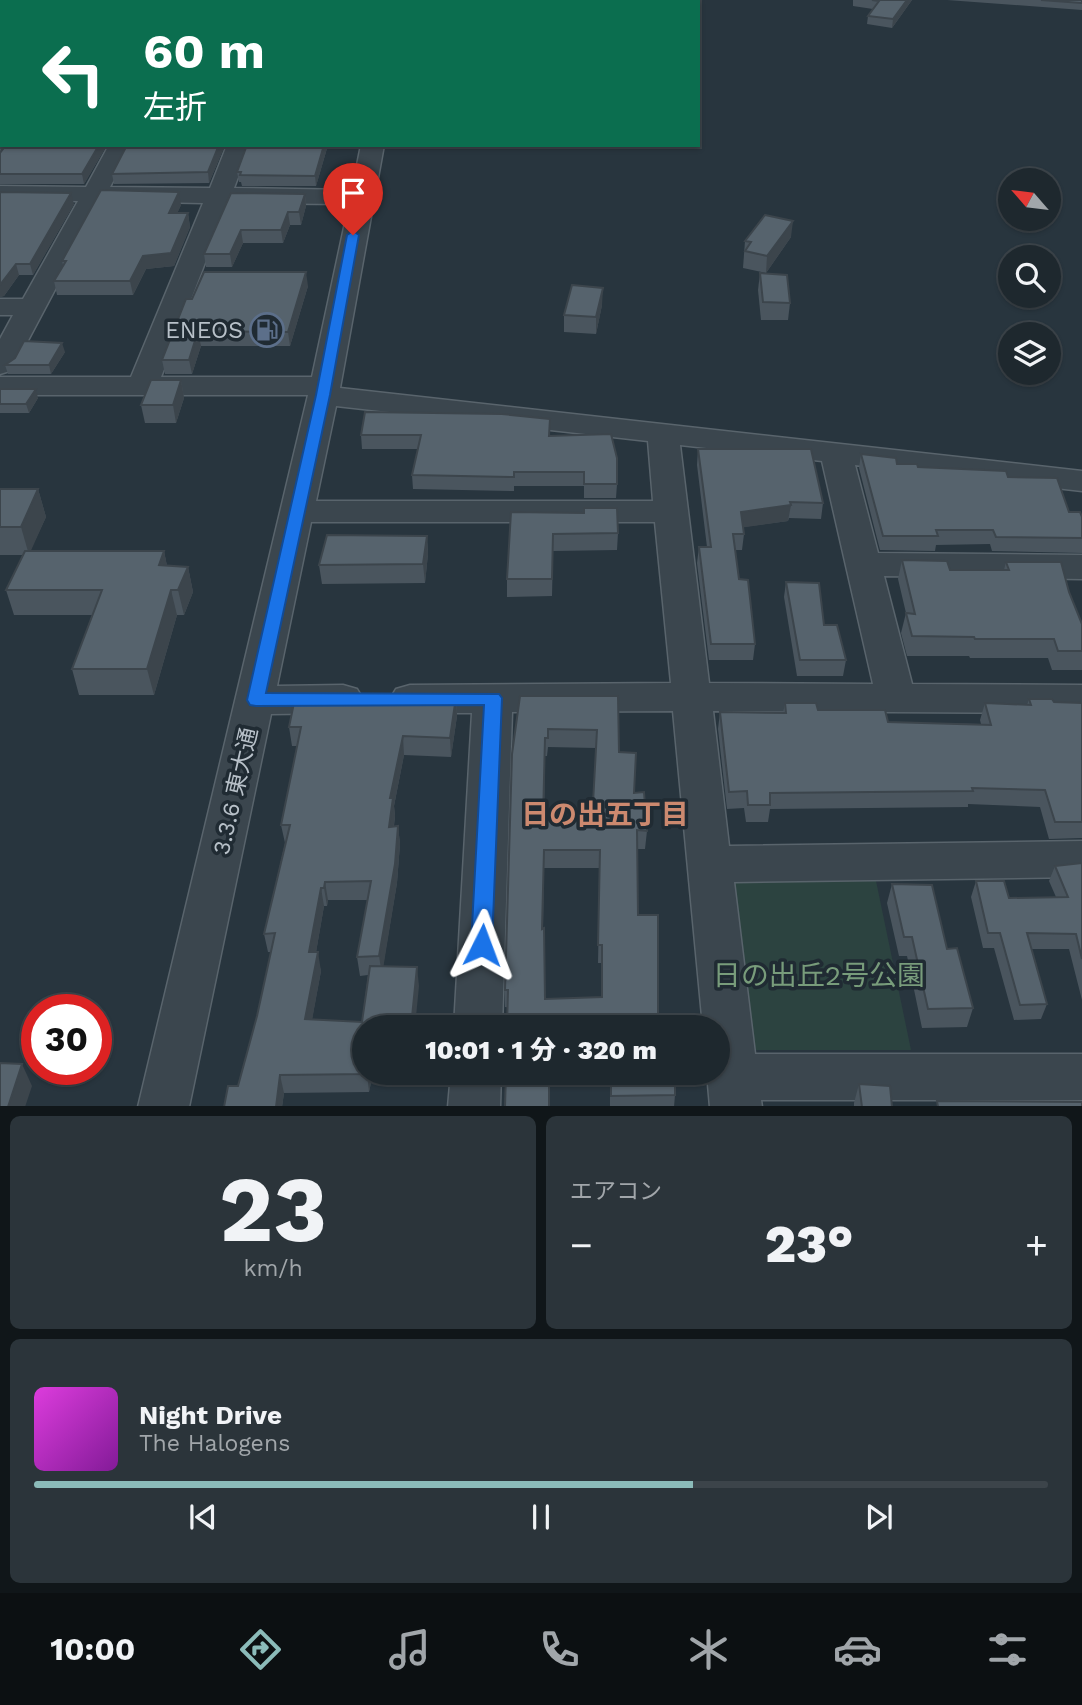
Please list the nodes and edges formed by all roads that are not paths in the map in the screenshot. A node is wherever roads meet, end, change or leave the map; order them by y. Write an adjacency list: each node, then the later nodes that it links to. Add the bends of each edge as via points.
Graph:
1 (120, 147): 5 (street)
2 (238, 147): 6 (street)
3 (372, 147): 7 (street, 3.3.6 東大通)
4 (0, 193): 5 (street)
5 (95, 193): 6 (street); 9 (street)
6 (219, 195): 7 (street); 12 (street)
7 (360, 197): 13 (street, 3.3.6 東大通)
8 (0, 307): 9 (street)
9 (32, 307): 10 (street)
10 (0, 365)
11 (0, 386): 12 (street)
12 (142, 386): 13 (street)
13 (324, 391): 14 (street); 18 (street, 3.3.6 東大通)
14 (663, 433): 15 (street); 17 (street)
15 (835, 453): 16 (street); 19 (street)
16 (1082, 481)
17 (671, 511): 18 (street); 21 (street)
18 (297, 512): 25 (street, 3.3.6 東大通)
19 (863, 565): 20 (street); 23 (street)
20 (1082, 567)
21 (692, 697): 22 (street); 23 (street); 27 (street)
22 (493, 698): 25 (street); 28 (street)
23 (896, 698): 24 (street)
24 (1082, 699)
25 (256, 700): 32 (street, 3.3.6 東大通)
26 (1082, 859): 27 (street)
27 (710, 864): 31 (street)
28 (479, 1015)
29 (1082, 1077): 31 (street)
30 (475, 1085): 33 (street)
31 (735, 1092)
32 (163, 1106)
33 (474, 1106)

